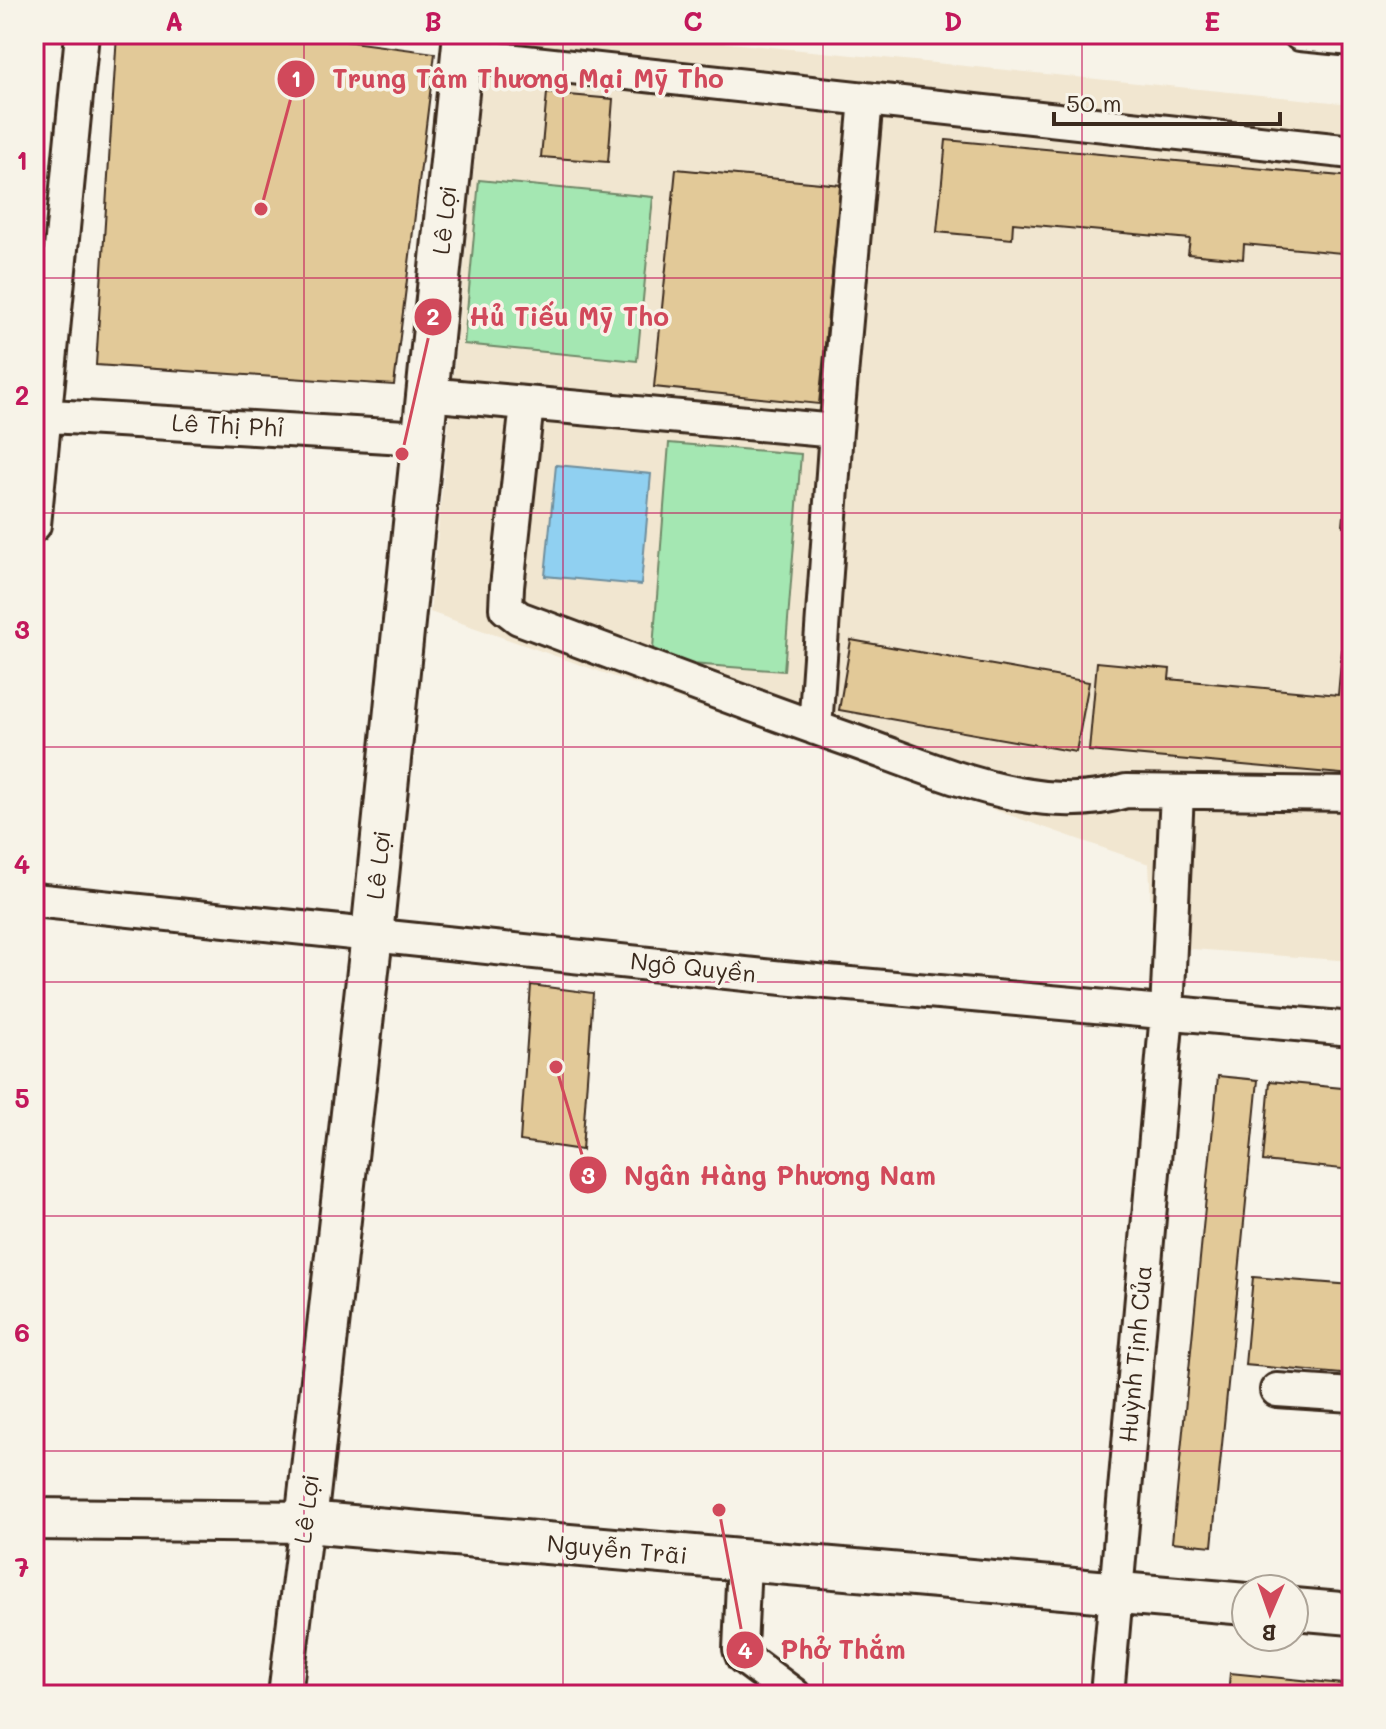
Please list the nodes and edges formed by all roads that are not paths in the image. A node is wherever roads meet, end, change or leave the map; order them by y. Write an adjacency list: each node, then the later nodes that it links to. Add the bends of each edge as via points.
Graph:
1 (82, 34): 9 (street)
2 (1300, 34): 3 (street)
3 (1352, 39)
4 (463, 44): 5 (street); 7 (main road, Lê Lợi)
5 (866, 99): 6 (street); 10 (street)
6 (1352, 152)
7 (426, 394): 8 (street); 11 (main road, Lê Lợi)
8 (527, 404): 10 (street); 13 (street, via 506,608 519,618)
9 (39, 415): 11 (street, Lê Thị Phỉ); 12 (street)
10 (836, 431): 13 (street)
11 (422, 438): 17 (main road, Lê Lợi)
12 (34, 525)
13 (815, 728): 14 (street, via 1017,794 1078,800 1126,791)
14 (1177, 792): 15 (street); 18 (street, Huỳnh Tịnh Của)
15 (1352, 794)
16 (34, 900): 17 (street, Ngô Quyền)
17 (372, 935): 18 (street, Ngô Quyền); 23 (main road, Lê Lợi)
18 (1167, 1013): 19 (street, Ngô Quyền); 25 (street, Huỳnh Tịnh Của)
19 (1352, 1029)
20 (1277, 1390): 21 (street)
21 (1352, 1395)
22 (34, 1519): 23 (main road, Nguyễn Trãi)
23 (306, 1522): 24 (main road, Nguyễn Trãi); 29 (street, Lê Lợi)
24 (744, 1562): 25 (main road, Nguyễn Trãi); 30 (street, via 743,1657)
25 (1115, 1592): 26 (main road, Nguyễn Trãi); 31 (street, Huỳnh Tịnh Của)
26 (1230, 1603)
27 (1310, 1610): 28 (main road)
28 (1352, 1614)
29 (285, 1695)
30 (794, 1695)
31 (1107, 1695)

